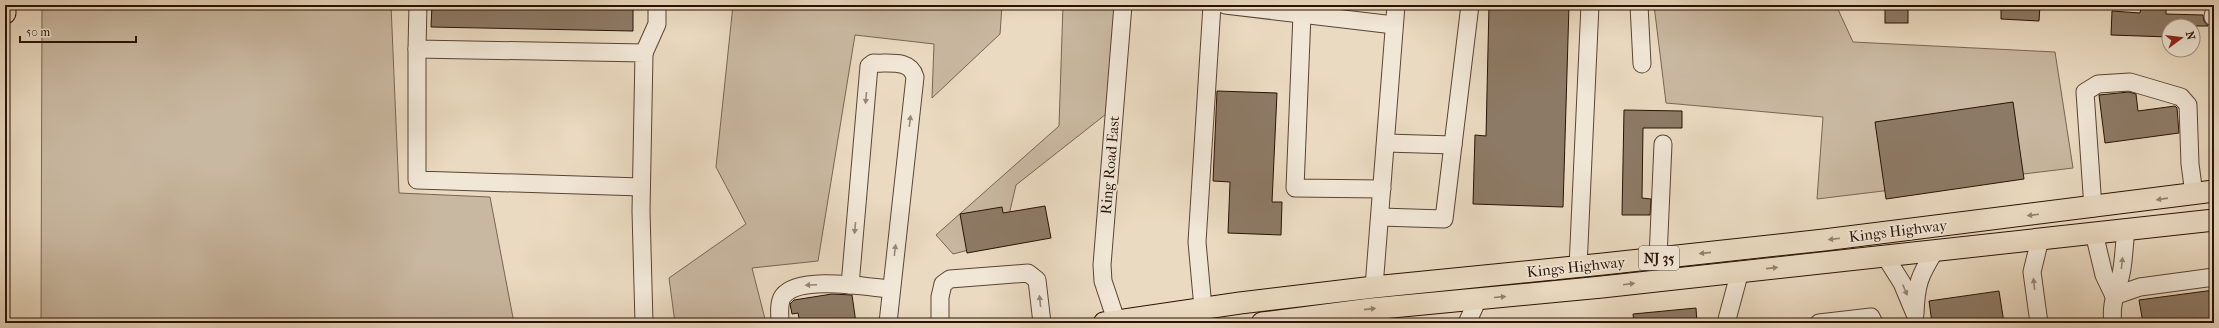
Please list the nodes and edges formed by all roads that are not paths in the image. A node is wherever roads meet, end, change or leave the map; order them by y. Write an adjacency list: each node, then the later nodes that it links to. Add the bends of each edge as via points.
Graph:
1 (5, 5): 11 (main road)
2 (418, 5): 16 (street)
3 (657, 5): 17 (street, via 657,24)
4 (1123, 5): 44 (street, Ring Road East, via 1102,265 1103,281)
5 (1212, 5): 42 (street, via 1196,242)
6 (1225, 5): 13 (street)
7 (1396, 5): 15 (street)
8 (1470, 5): 21 (street)
9 (1590, 5): 34 (street)
10 (1639, 5): 18 (street)
11 (5, 12)
12 (2214, 12): 14 (street)
13 (1302, 14): 15 (street); 23 (street, via 1295,188)
14 (2214, 17)
15 (1394, 25): 19 (street)
16 (417, 49): 17 (street); 22 (street, via 417,180)
17 (644, 53): 22 (street)
18 (1642, 64)
19 (1386, 143): 21 (street); 23 (street)
20 (1663, 144): 33 (street)
21 (1453, 145): 26 (street, via 1444,219)
22 (641, 187): 45 (street)
23 (1382, 189): 26 (street)
24 (2204, 193): 25 (main road, Kings Highway / NJ 35, one-way to 25); 25 (street, via 2190,164 2188,106 2181,97 2130,82 2098,84 2085,92)
25 (2093, 208): 33 (main road, Kings Highway / NJ 35, one-way to 33)
26 (1380, 217): 38 (street)
27 (2214, 220): 28 (main road, Kings Highway / NJ 35)
28 (2126, 230): 29 (main road, Kings Highway / NJ 35); 40 (street, one-way to 28, via 2121,274)
29 (2094, 234): 30 (main road, Kings Highway / NJ 35); 40 (street, via 2104,275)
30 (2040, 239): 31 (main road, Kings Highway / NJ 35); 55 (street, one-way to 30, via 2032,272)
31 (1935, 251): 32 (main road, Kings Highway / NJ 35); 43 (street, via 1916,289)
32 (1884, 256): 35 (main road, Kings Highway / NJ 35, one-way to 32); 43 (street, one-way to 43, via 1902,283)
33 (1658, 258): 34 (main road, Kings Highway / NJ 35)
34 (1578, 267): 38 (main road, Kings Highway / NJ 35)
35 (1740, 271): 41 (main road, Kings Highway / NJ 35, one-way to 35); 52 (street)
36 (2214, 277): 40 (street, via 2140,287)
37 (850, 285): 39 (street); 39 (street, one-way to 37, via 915,77 908,65 873,63 869,66); 46 (street, one-way to 46, via 810,284 790,290 781,300)
38 (1374, 287): 42 (main road, Kings Highway / NJ 35)
39 (890, 289): 47 (street)
40 (2114, 296): 56 (street, via 2111,312)
41 (1478, 299): 50 (main road, Kings Highway / NJ 35, one-way to 41, via 1371,309); 51 (street)
42 (1203, 308): 44 (main road, Kings Highway / NJ 35)
43 (1915, 319)
44 (1113, 322)
45 (644, 323)
46 (780, 323)
47 (888, 323)
48 (940, 323): 49 (street, one-way to 48, via 1036,280 1028,273 950,279 944,284 940,297)
49 (1042, 323)
50 (1269, 323)
51 (1467, 323)
52 (1726, 323)
53 (1819, 323): 54 (street, via 1871,317)
54 (1874, 323)
55 (2039, 323)
56 (2113, 323)

